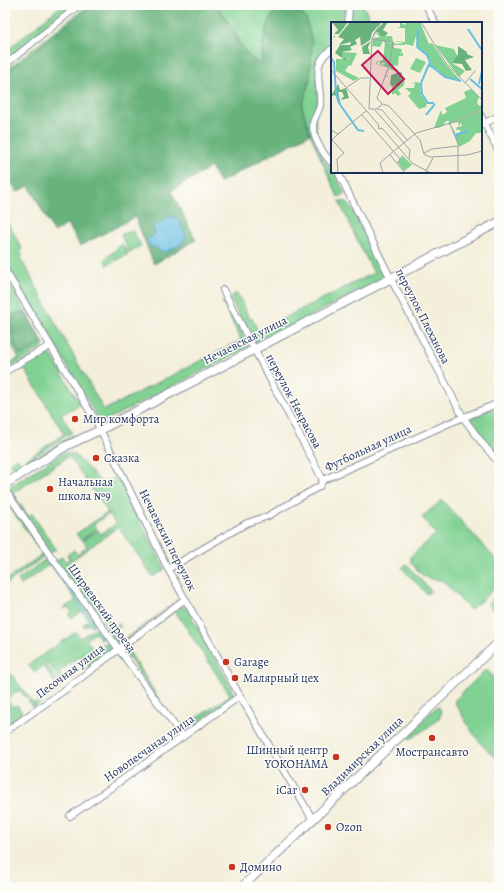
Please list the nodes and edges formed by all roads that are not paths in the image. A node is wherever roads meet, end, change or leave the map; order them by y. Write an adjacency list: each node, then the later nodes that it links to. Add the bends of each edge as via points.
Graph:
1 (79, 5): 7 (street)
2 (349, 5): 4 (street)
3 (426, 5): 5 (street)
4 (348, 22)
5 (434, 22)
6 (331, 50): 11 (street, via 320,61 317,77 320,107 313,125 318,142)
7 (5, 65)
8 (499, 116): 9 (street)
9 (483, 124): 10 (street)
10 (499, 152)
11 (331, 163)
12 (338, 173): 15 (street, переулок Плеханова)
13 (499, 222): 15 (street, Нечаевская улица)
14 (5, 270): 17 (street, Нечаевский переулок)
15 (391, 279): 18 (street, Нечаевская улица); 21 (street, переулок Плеханова)
16 (223, 290): 18 (street, переулок Некрасова)
17 (50, 346): 19 (street); 22 (street, Нечаевский переулок)
18 (254, 349): 22 (street, Нечаевская улица); 24 (street, переулок Некрасова)
19 (5, 372)
20 (499, 403): 21 (street, Футбольная улица)
21 (464, 417): 23 (street, переулок Плеханова); 24 (street, Футбольная улица)
22 (100, 430): 25 (street, Нечаевская улица, via 66,446); 27 (street, Нечаевский переулок)
23 (499, 463)
24 (323, 480): 27 (street, Футбольная улица, via 320,486 268,516 247,523)
25 (5, 484)
26 (5, 490): 30 (street, Ширяевский проезд)
27 (168, 568): 28 (street, Нечаевский переулок)
28 (185, 599): 30 (street, Песочная улица); 31 (street, Нечаевский переулок)
29 (499, 642): 35 (street, Владимирская улица)
30 (118, 649): 32 (street, Песочная улица); 33 (street, Ширяевский проезд)
31 (240, 696): 33 (street, Новопесчаная улица); 35 (street, Нечаевский переулок)
32 (5, 732)
33 (183, 737): 34 (street, Новопесчаная улица)
34 (70, 816)
35 (313, 820): 36 (street, Владимирская улица)
36 (242, 887)

